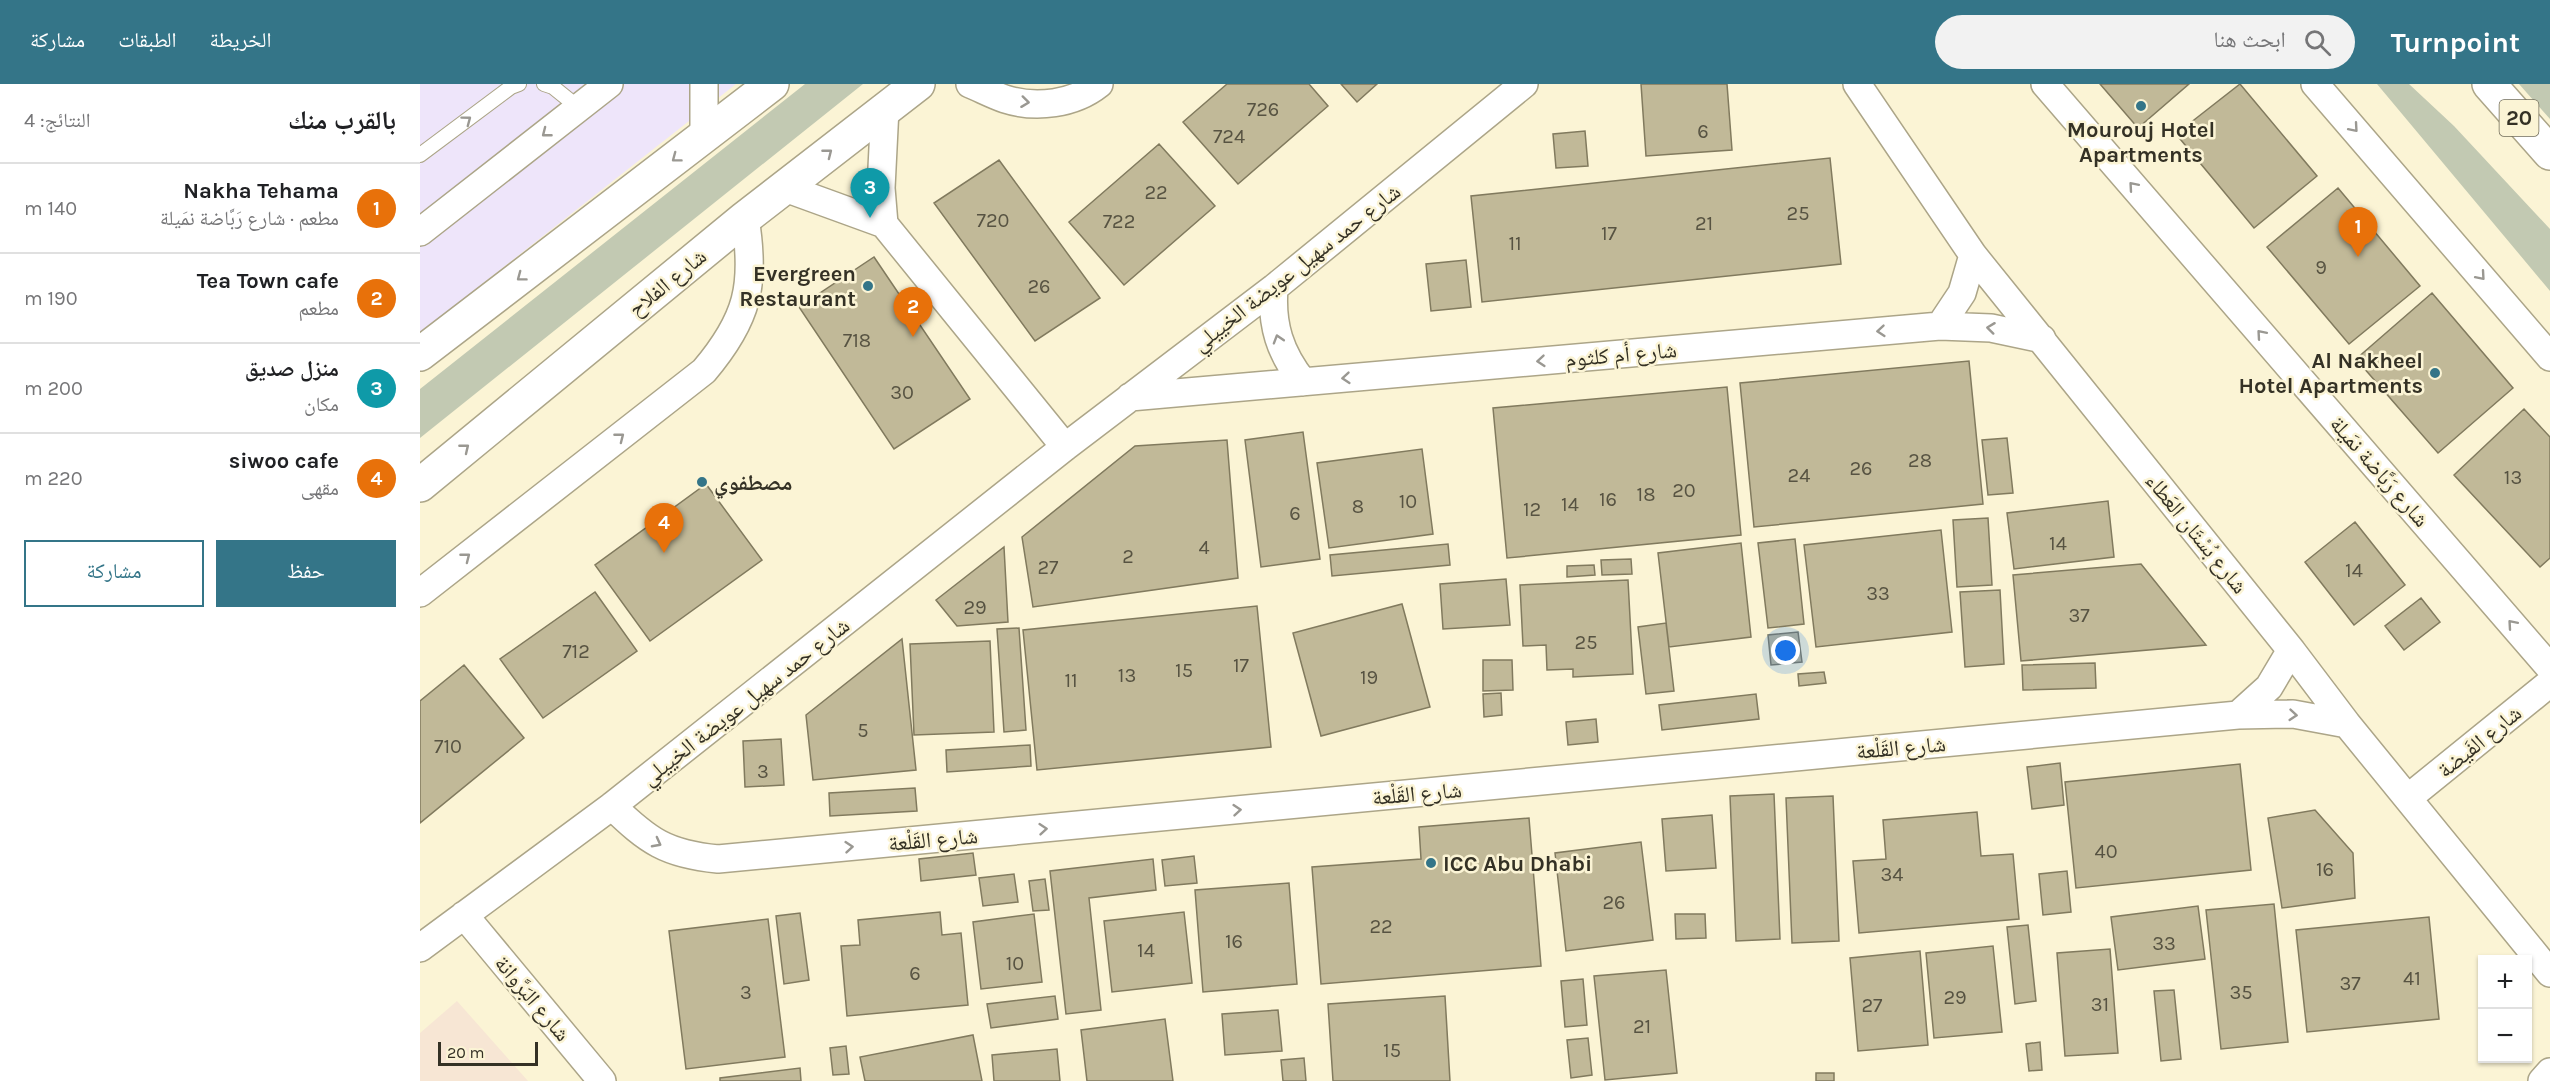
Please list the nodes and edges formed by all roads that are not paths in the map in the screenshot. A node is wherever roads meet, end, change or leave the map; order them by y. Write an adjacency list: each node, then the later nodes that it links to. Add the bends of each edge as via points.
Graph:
1 (519, 84): 18 (lane, one-way to 1)
2 (544, 84): 14 (lane)
3 (609, 84): 14 (street)
4 (704, 84): 16 (street)
5 (772, 84): 16 (main road)
6 (918, 84): 15 (main road, شارع الفلاح)
7 (970, 84): 8 (street, one-way to 8, via 1005,99 1028,103 1073,98)
8 (1100, 84)
9 (1524, 84): 24 (street, شارع حمد سهيل عويضة الخييلي)
10 (1857, 84): 23 (street, شارع بُسْتَان العَطاء)
11 (2045, 84): 35 (street, شارع رَبَّاضة نمَيلة, one-way to 11)
12 (2315, 84): 28 (street, one-way to 28)
13 (2489, 84): 17 (main road, 20)
14 (579, 108): 22 (street, one-way to 22)
15 (885, 108): 19 (main road, شارع الفلاح, one-way to 15); 21 (street, via 881,188)
16 (704, 137): 27 (main road, one-way to 27)
17 (2550, 153)
18 (420, 155)
19 (785, 188): 20 (main road, شارع الفلاح); 21 (street)
20 (745, 218): 32 (main road, شارع الفلاح, one-way to 20); 33 (street, one-way to 20, via 704,371 726,345 749,284 751,251)
21 (884, 224): 31 (street)
22 (420, 232)
23 (1973, 255): 25 (street, via 1962,293); 26 (street, شارع بُسْتَان العَطاء)
24 (1274, 288): 29 (street, one-way to 24, via 1290,366 1278,339 1272,308); 30 (street, شارع حمد سهيل عويضة الخييلي)
25 (1940, 326): 26 (street, شارع أم كلثوم, one-way to 25, via 1991,328); 29 (street, شارع أم كلثوم, one-way to 29)
26 (2042, 339): 34 (street, شارع بُسْتَان العَطاء)
27 (420, 354)
28 (2550, 357)
29 (1303, 382): 30 (street, شارع أم كلثوم)
30 (1130, 397): 31 (street, شارع حمد سهيل عويضة الخييلي)
31 (1065, 447): 40 (street, شارع حمد سهيل عويضة الخييلي)
32 (420, 485)
33 (420, 593)
34 (2291, 650): 37 (street, via 2270,687); 38 (street, شارع بُسْتَان العَطاء)
35 (2550, 668)
36 (2550, 683): 39 (street, شارع الفَيضة)
37 (2238, 715): 38 (street, شارع القَلْعة, one-way to 38, via 2293,714); 40 (street, شارع القَلْعة, one-way to 37, via 658,844 697,857 718,859)
38 (2347, 724): 39 (street, شارع بُسْتَان العَطاء)
39 (2408, 798): 43 (street, شارع بُسْتَان العَطاء)
40 (612, 806): 41 (street, شارع حمد سهيل عويضة الخييلي)
41 (464, 915): 42 (street, شارع حمد سهيل عويضة الخييلي); 45 (street, شارع البَرَّوانة)
42 (420, 948)
43 (2550, 973)
44 (2550, 1072): 46 (street)
45 (602, 1081)
46 (2542, 1081)

